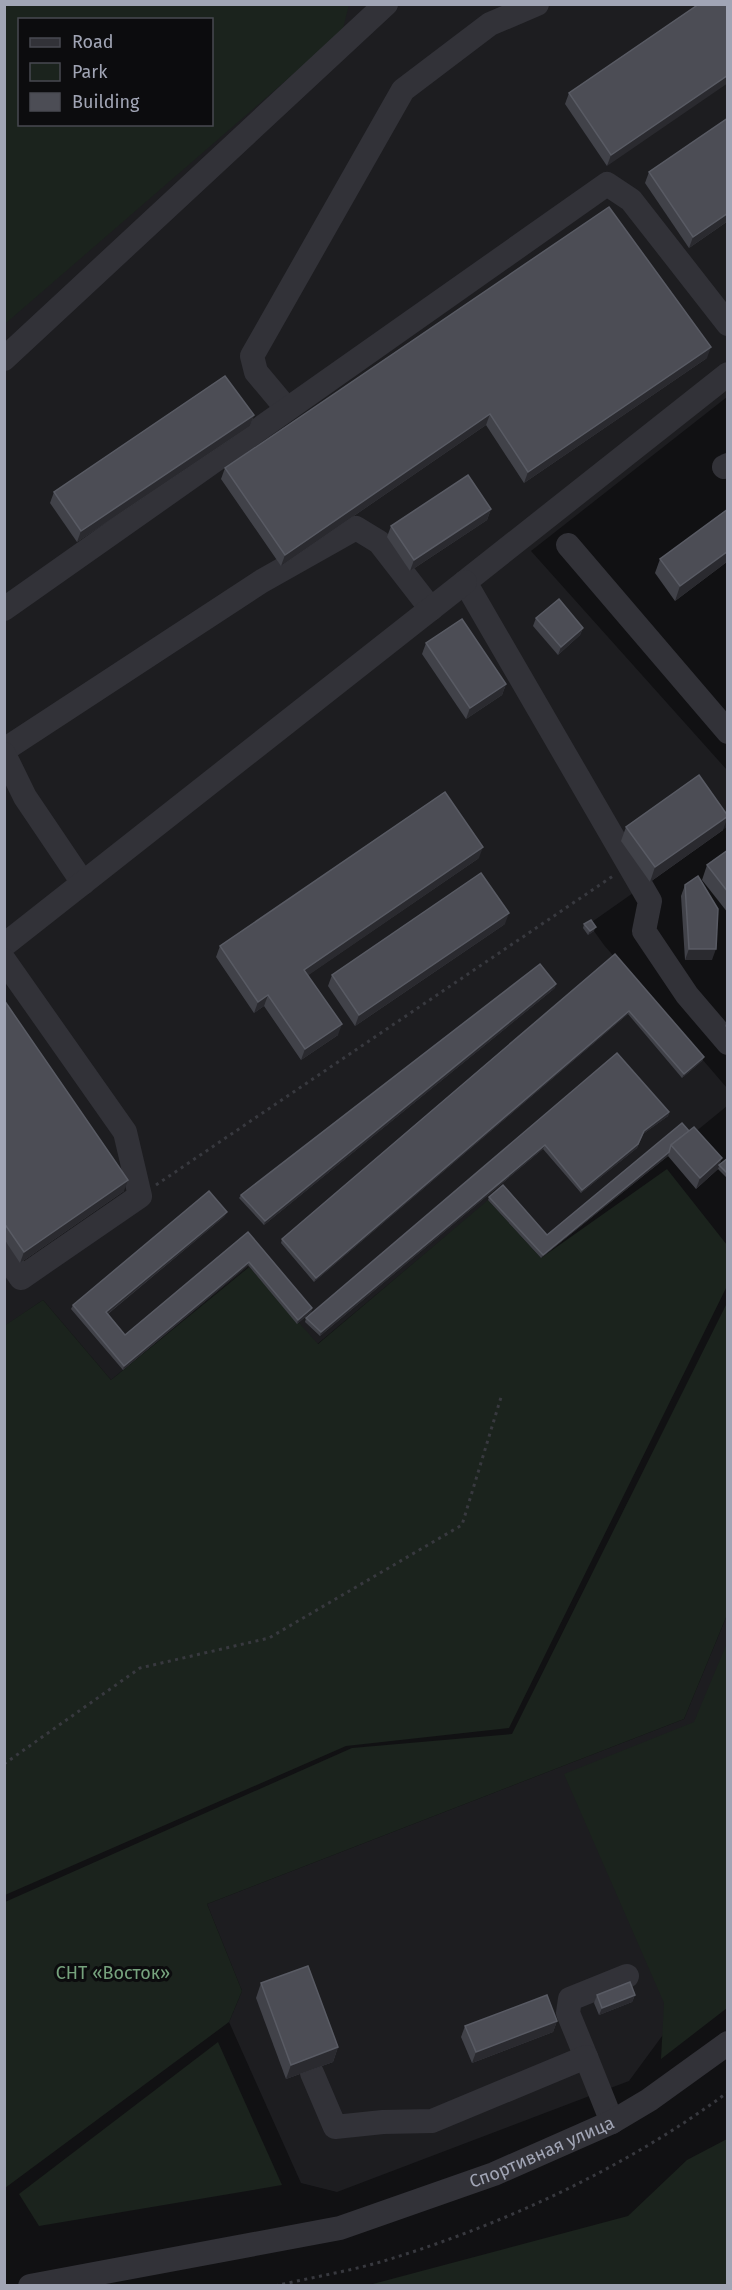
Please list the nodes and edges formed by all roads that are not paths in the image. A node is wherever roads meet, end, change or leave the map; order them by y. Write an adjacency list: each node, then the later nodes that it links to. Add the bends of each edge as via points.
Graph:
1 (386, 4): 4 (street)
2 (537, 4): 6 (street, via 490,24 403,90 252,356 256,372)
3 (728, 324): 6 (street, via 631,200 607,184)
4 (4, 359)
5 (728, 374): 8 (street)
6 (287, 410): 9 (street)
7 (568, 545): 11 (street)
8 (465, 582): 10 (street); 16 (street, via 650,901 644,931 687,995)
9 (4, 609)
10 (431, 609): 12 (street, via 379,542 356,528 262,580); 13 (street)
11 (728, 732)
12 (4, 752): 13 (street, via 25,797)
13 (83, 883): 14 (street)
14 (4, 945)
15 (4, 960): 17 (street, via 125,1132 140,1196 21,1278)
16 (728, 1043)
17 (4, 1254)
18 (627, 1976): 20 (street, via 570,1999 568,2013)
19 (728, 2043): 22 (street, Спортивная улица)
20 (586, 2057): 21 (street, via 432,2121 335,2127); 22 (street)
21 (312, 2073)
22 (612, 2122): 23 (street, Спортивная улица, via 494,2174 340,2229)
23 (30, 2286)

